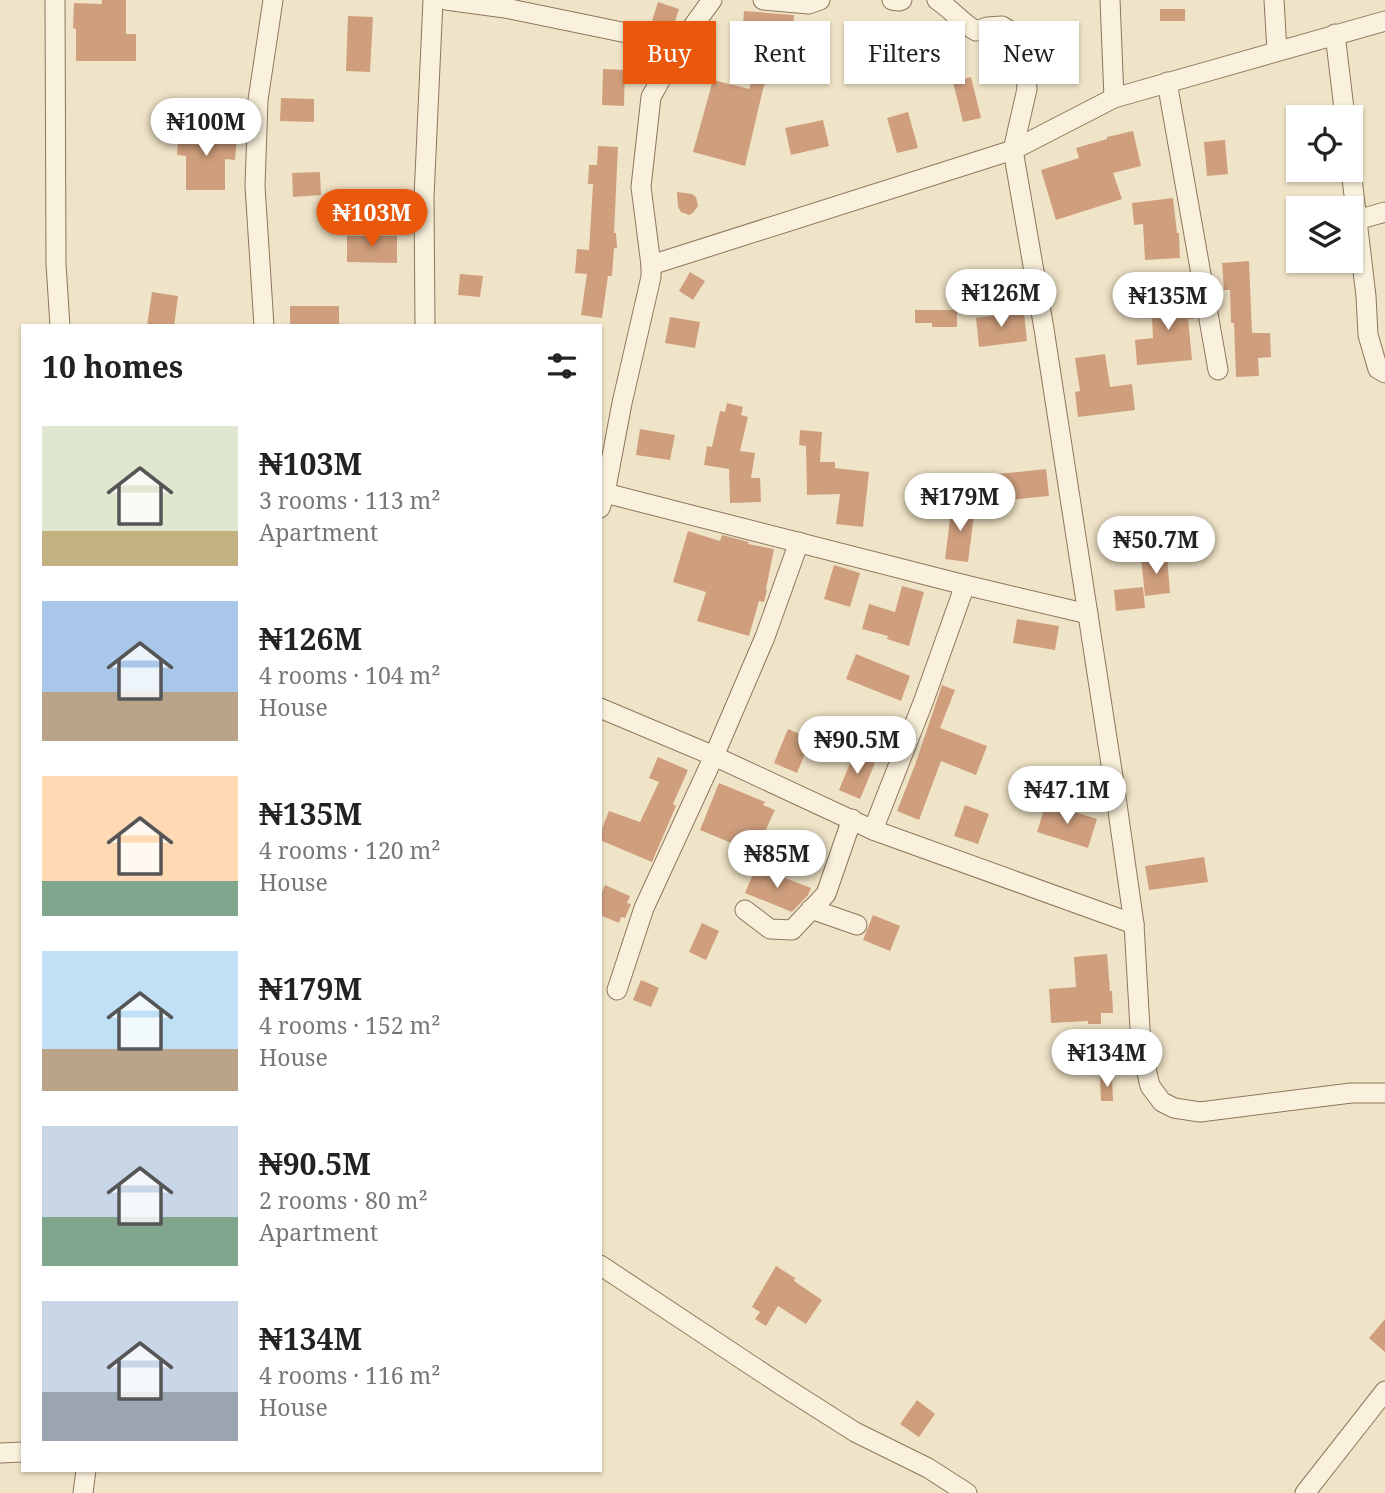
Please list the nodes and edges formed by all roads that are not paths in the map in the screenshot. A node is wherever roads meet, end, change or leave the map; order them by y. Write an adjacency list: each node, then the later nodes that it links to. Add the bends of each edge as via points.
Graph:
1 (55, 0): 28 (street)
2 (273, 0): 29 (street, via 258,100 256,186)
3 (433, 0): 30 (street, via 424,197)
4 (446, 0): 16 (street)
5 (712, 0): 6 (street); 15 (street)
6 (723, 0)
7 (763, 0): 8 (street, via 809,4)
8 (820, 0)
9 (892, 0): 10 (street)
10 (902, 0)
11 (1110, 0): 21 (street)
12 (1274, 0): 18 (street)
13 (943, 2): 23 (street, via 976,31 1002,26 1018,36 1026,58 1027,89)
14 (1385, 20): 17 (street)
15 (697, 21)
16 (623, 32)
17 (1335, 34): 18 (street); 22 (street)
18 (1277, 51): 19 (street)
19 (1167, 82): 21 (street); 31 (street)
20 (658, 84): 26 (street, via 651,97 642,187)
21 (1114, 97): 23 (street)
22 (1344, 105)
23 (1013, 150): 26 (street); 36 (street)
24 (1385, 212): 25 (street)
25 (1363, 218)
26 (651, 265): 33 (street)
27 (1363, 271): 32 (street, via 1368,335 1378,369)
28 (60, 324)
29 (264, 324)
30 (425, 324)
31 (1218, 370)
32 (1385, 373)
33 (603, 501): 34 (street)
34 (799, 542): 35 (street); 38 (street)
35 (965, 585): 36 (street); 40 (street)
36 (1088, 614): 43 (street)
37 (602, 710): 38 (street)
38 (714, 756): 39 (street); 45 (street, via 644,908)
39 (852, 819): 40 (street); 42 (street, via 826,894)
40 (873, 830): 43 (street)
41 (745, 909): 42 (street, via 770,929 792,930)
42 (811, 909): 44 (street)
43 (1134, 924): 46 (street, via 1141,1046 1150,1086 1162,1102 1200,1112)
44 (857, 925)
45 (617, 990)
46 (1385, 1093)
47 (602, 1266): 53 (street, via 855,1432)
48 (1385, 1391): 54 (street)
49 (21, 1452): 50 (street)
50 (0, 1453)
51 (86, 1472): 52 (street)
52 (83, 1493)
53 (967, 1493)
54 (1305, 1493)

